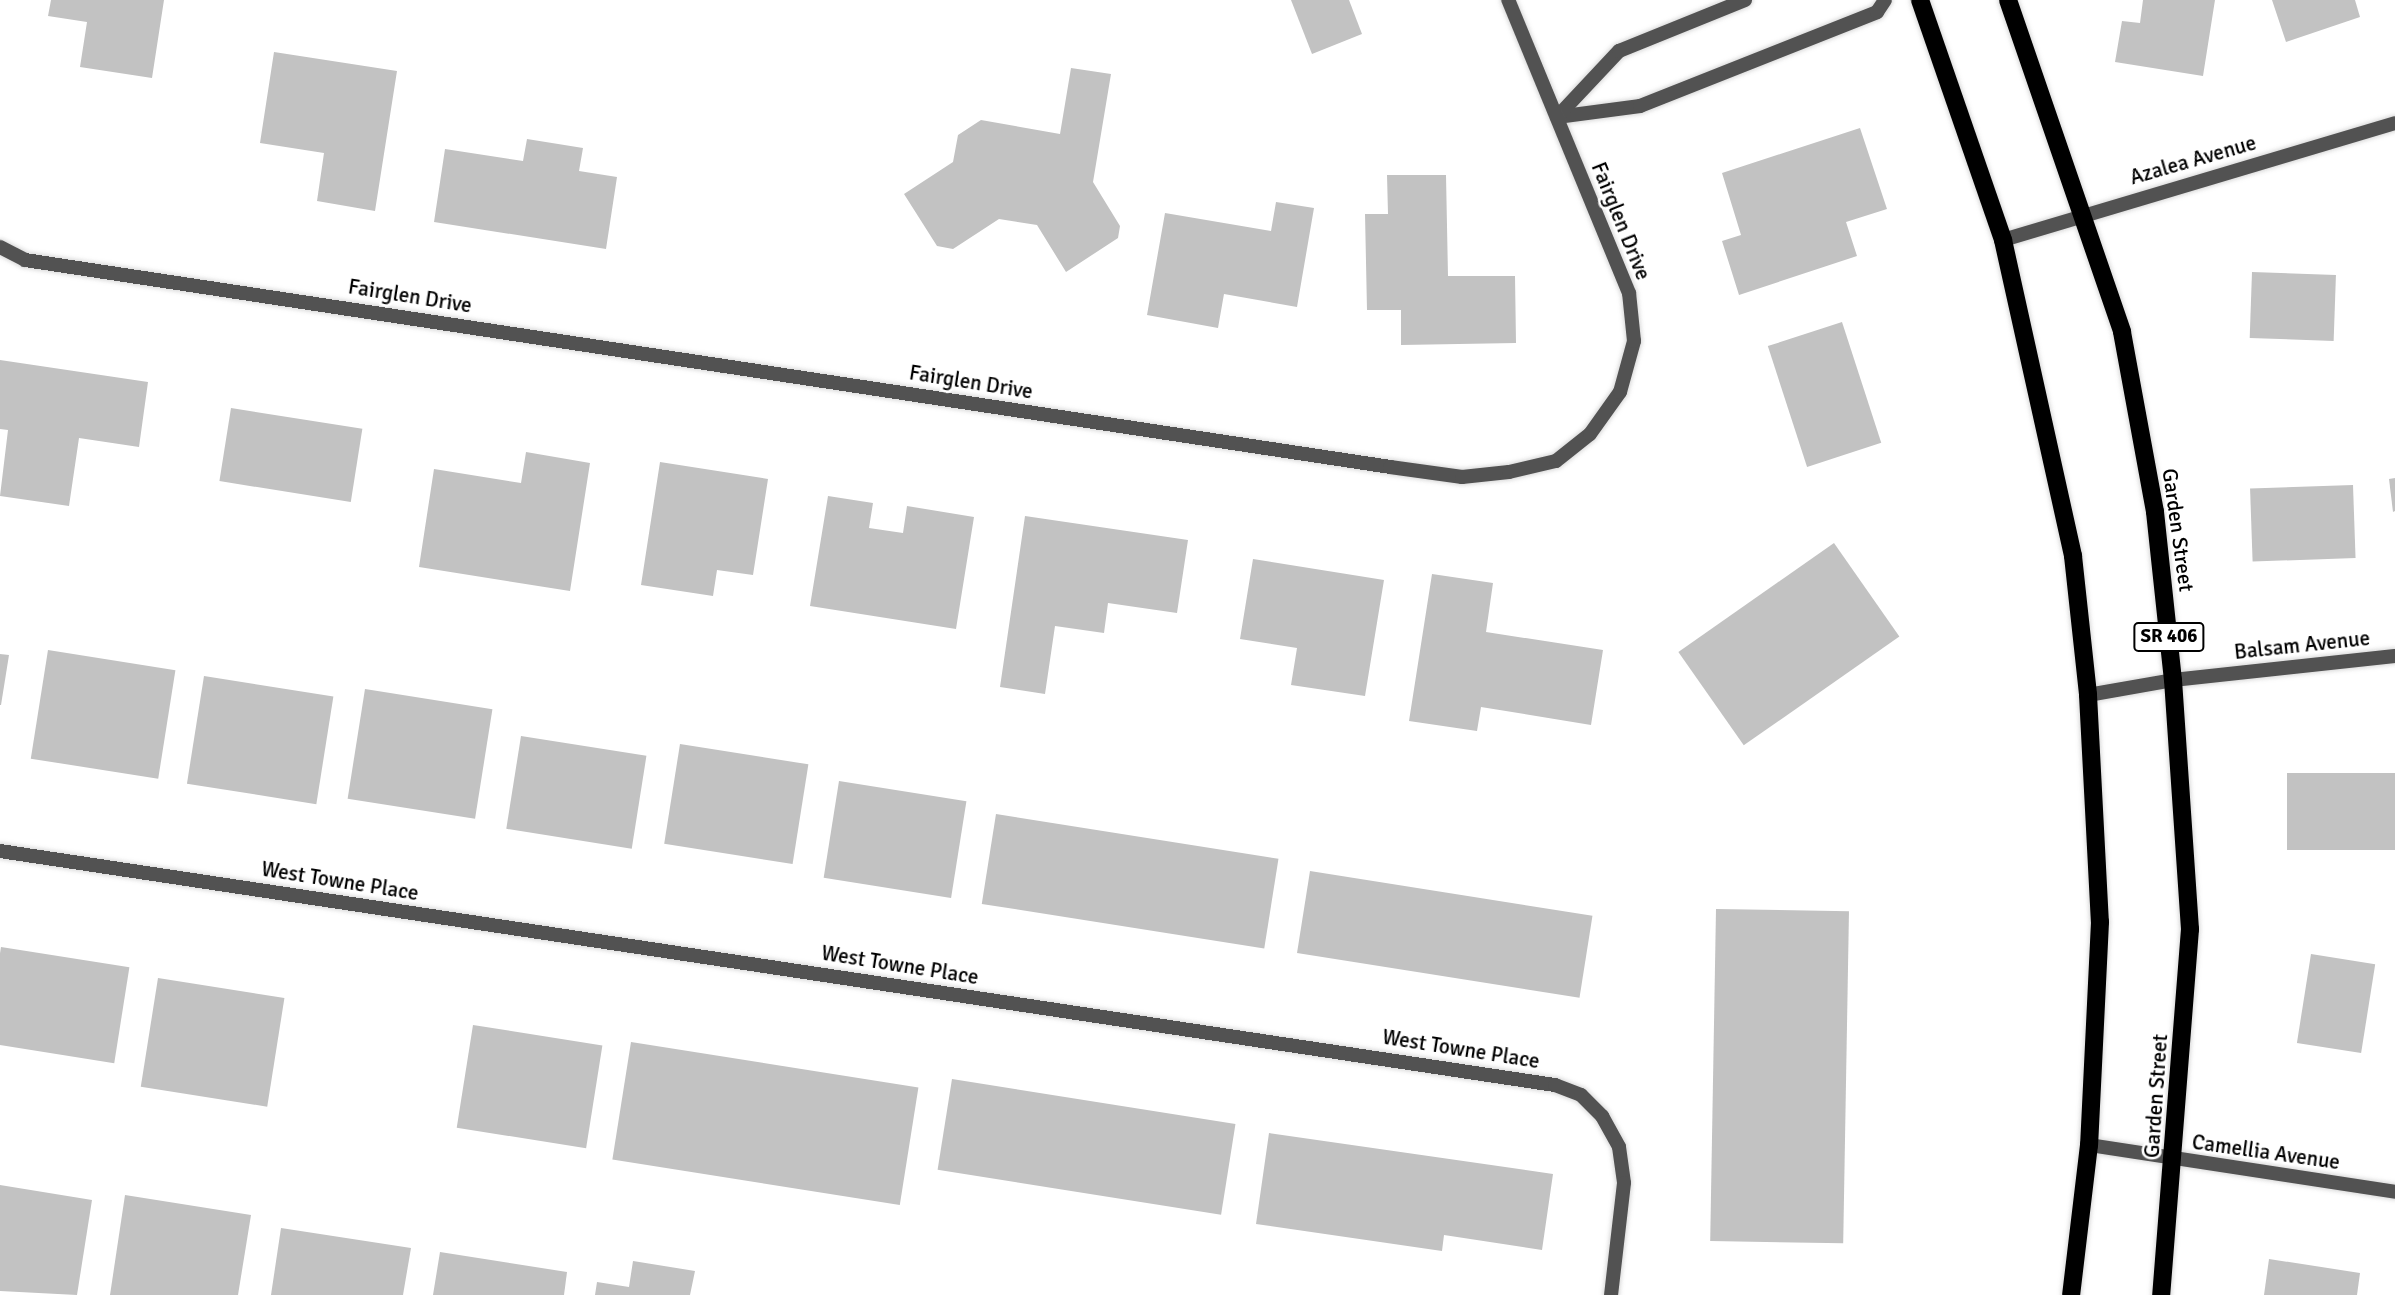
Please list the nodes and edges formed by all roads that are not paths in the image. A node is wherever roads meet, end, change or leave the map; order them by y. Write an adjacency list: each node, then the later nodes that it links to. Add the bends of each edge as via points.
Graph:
1 (1508, 0): 6 (street, Fairglen Drive)
2 (1745, 0): 6 (street, via 1619,51)
3 (1885, 0): 6 (street, via 1877,12 1640,106)
4 (1920, 0): 9 (main road)
5 (2008, 0): 8 (main road, Garden Street / SR 406)
6 (1557, 117): 10 (street, Fairglen Drive, via 1629,293 1634,341 1620,392 1590,434 1556,461 1462,477 24,260)
7 (2395, 123): 8 (street, Azalea Avenue)
8 (2083, 214): 9 (street, Azalea Avenue); 12 (main road, Garden Street / SR 406, via 2122,332 2155,512)
9 (2003, 240): 13 (main road, via 2073,556)
10 (0, 247)
11 (2395, 656): 12 (street, Balsam Avenue)
12 (2173, 680): 13 (street, Balsam Avenue); 16 (main road, Garden Street / SR 406, via 2190,929)
13 (2088, 695): 15 (main road, via 2100,922)
14 (0, 851): 18 (street, West Towne Place, via 1555,1085 1581,1095 1602,1116 1619,1147 1624,1183)
15 (2090, 1145): 16 (street, Camellia Avenue); 19 (main road)
16 (2174, 1159): 17 (street, Camellia Avenue); 20 (main road, Garden Street / SR 406)
17 (2395, 1192)
18 (1611, 1295)
19 (2071, 1295)
20 (2161, 1295)

